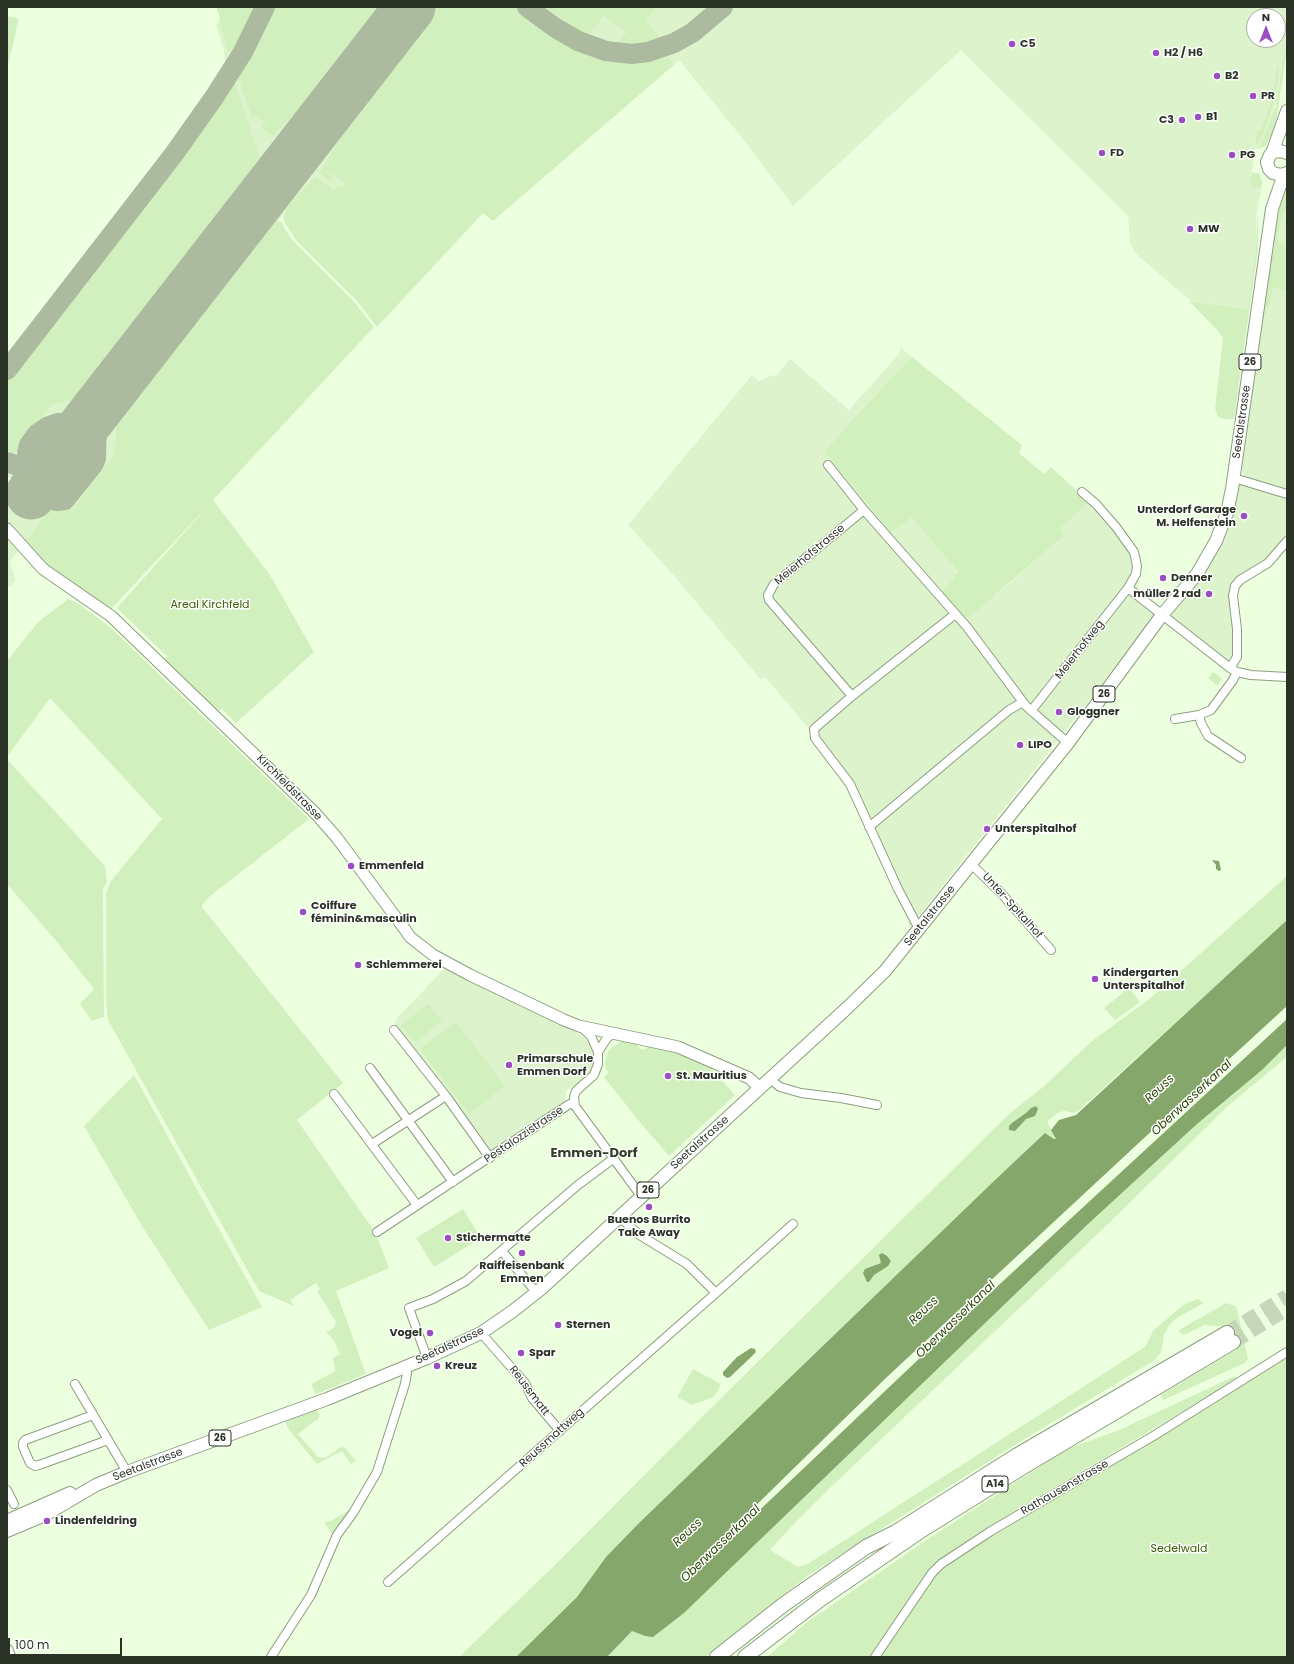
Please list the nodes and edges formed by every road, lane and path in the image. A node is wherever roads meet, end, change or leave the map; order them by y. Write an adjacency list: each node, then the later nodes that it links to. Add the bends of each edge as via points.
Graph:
1 (1287, 111): 4 (main road)
2 (1287, 126): 3 (main road)
3 (1287, 148)
4 (1272, 153): 5 (main road); 6 (main road, Seetalstrasse, via 1267,162)
5 (1287, 153)
6 (1271, 172): 7 (main road, via 1276,175); 8 (main road, Seetalstrasse / 26)
7 (1286, 173): 8 (main road, Seetalstrasse / 26)
8 (1272, 209): 10 (main road, Seetalstrasse / 26)
9 (828, 464): 13 (street)
10 (1234, 478): 12 (street); 18 (main road, Seetalstrasse / 26, via 1227,512 1216,541 1197,574)
11 (1082, 492): 16 (street, via 1116,527 1134,552 1138,566)
12 (1287, 494)
13 (864, 510): 17 (street); 21 (street, Meierhofstrasse, via 774,584 768,595 769,600)
14 (7, 529): 32 (street, Kirchfeldstrasse, via 43,569 111,616 316,814 337,838 410,937 433,955 470,975)
15 (1287, 541): 19 (street, via 1268,563 1240,580 1235,586 1232,596 1237,657)
16 (1128, 588): 18 (street); 23 (street, Meierhofweg)
17 (954, 615): 21 (street); 22 (street, via 967,627)
18 (1162, 616): 19 (street); 26 (main road, Seetalstrasse / 26)
19 (1233, 670): 20 (street); 24 (street, via 1233,680 1214,707)
20 (1287, 677)
21 (852, 696): 28 (street, via 814,729 815,738 850,784)
22 (1023, 702): 23 (street); 28 (street, via 1009,710)
23 (1031, 711): 26 (street)
24 (1199, 715): 25 (street); 27 (street, via 1208,736)
25 (1175, 719)
26 (1068, 743): 29 (main road, Seetalstrasse / 26)
27 (1241, 758)
28 (869, 827): 30 (street)
29 (972, 864): 30 (main road, Seetalstrasse / 26); 31 (street, Unter-Spitalhof)
30 (919, 929): 37 (main road, Seetalstrasse / 26, via 868,989)
31 (1051, 950)
32 (579, 1026): 34 (street, Kirchfeldstrasse); 35 (street, Kirchfeldstrasse, via 591,1036)
33 (394, 1030): 40 (street)
34 (614, 1033): 35 (street, via 607,1038); 38 (street, Kirchfeldstrasse, via 678,1047 749,1078)
35 (598, 1052): 41 (street, via 596,1071 590,1080 576,1091)
36 (370, 1068): 43 (street)
37 (770, 1079): 38 (main road, Seetalstrasse / 26); 42 (street, via 780,1087 801,1093)
38 (760, 1088): 48 (main road, Seetalstrasse / 26)
39 (334, 1094): 44 (street)
40 (446, 1096): 43 (street); 45 (street)
41 (574, 1102): 45 (street, Pestalozzistrasse); 46 (street, Pestalozzistrasse, via 582,1117)
42 (877, 1105)
43 (409, 1120): 44 (street); 47 (street)
44 (372, 1144): 49 (street)
45 (490, 1158): 47 (street, Pestalozzistrasse)
46 (614, 1159): 48 (street, Pestalozzistrasse); 53 (street, via 578,1185)
47 (453, 1182): 49 (street, Pestalozzistrasse)
48 (642, 1196): 50 (main road, Seetalstrasse / 26)
49 (417, 1205): 52 (street, Pestalozzistrasse)
50 (620, 1217): 54 (main road, Seetalstrasse / 26); 55 (street, via 638,1234 687,1264)
51 (794, 1224): 55 (street, Reussmattweg)
52 (377, 1232)
53 (502, 1251): 54 (street); 58 (street, via 466,1281 433,1299 409,1308)
54 (536, 1292): 56 (main road, Seetalstrasse / 26)
55 (716, 1293): 62 (street, Reussmattweg)
56 (482, 1333): 58 (main road, Seetalstrasse / 26); 62 (street, Reussmatt, via 525,1383 532,1398)
57 (1287, 1352): 78 (street, Rathausenstrasse, via 941,1564 932,1573)
58 (427, 1358): 59 (main road, Seetalstrasse / 26)
59 (406, 1367): 64 (main road, Seetalstrasse / 26); 74 (street, via 406,1378 377,1472 354,1513 338,1535 311,1595)
60 (74, 1384): 61 (street)
61 (93, 1415): 63 (street); 63 (street, via 25,1440 22,1443 30,1463 39,1465)
62 (560, 1431): 71 (street, Reussmattweg)
63 (108, 1440): 64 (street)
64 (127, 1472): 65 (main road, Seetalstrasse / 26)
65 (96, 1485): 68 (main road, Seetalstrasse / 26, via 76,1490); 69 (main road, Seetalstrasse / 26, via 45,1515)
66 (7, 1490): 67 (street)
67 (14, 1504)
68 (7, 1522)
69 (7, 1531)
70 (896, 1532): 75 (highway, A14, via 866,1547 784,1605); 76 (highway, A14, via 788,1609); 77 (highway, A14, via 1035,1445 1230,1338 922,1530 821,1599)
71 (388, 1582)
72 (7, 1650): 73 (street)
73 (10, 1657)
74 (272, 1657)
75 (717, 1657)
76 (727, 1657)
77 (745, 1657)
78 (875, 1657)

